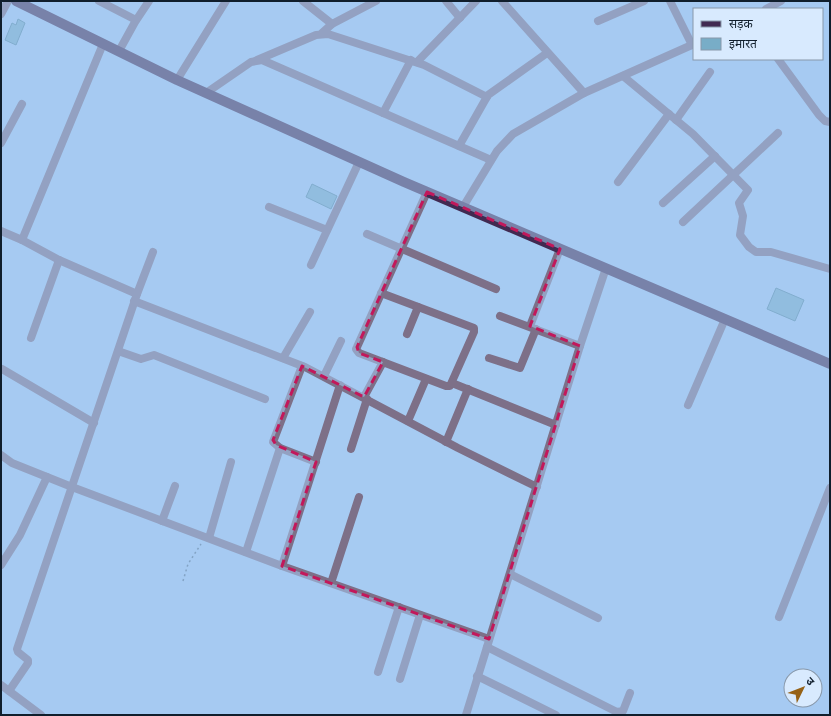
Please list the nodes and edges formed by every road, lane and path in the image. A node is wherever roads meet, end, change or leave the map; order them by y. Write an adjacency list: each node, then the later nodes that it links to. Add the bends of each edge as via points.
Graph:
1 (8, 1): 15 (street)
2 (16, 1): 21 (main road)
3 (99, 1): 17 (street)
4 (149, 1): 17 (street)
5 (226, 1): 30 (street)
6 (376, 1): 19 (street)
7 (446, 1): 16 (street)
8 (476, 1): 16 (street)
9 (502, 1): 24 (street)
10 (644, 1): 18 (street)
11 (670, 1): 22 (street)
12 (782, 1): 14 (street)
13 (306, 2): 19 (street)
14 (768, 8)
15 (1, 14)
16 (460, 18): 27 (street)
17 (136, 20): 23 (street)
18 (598, 21)
19 (332, 24): 20 (street)
20 (322, 34): 25 (street); 27 (street)
21 (103, 44): 23 (main road); 54 (street)
22 (693, 45): 29 (street)
23 (119, 51): 30 (main road)
24 (547, 53): 32 (street); 33 (street)
25 (256, 60): 31 (street); 35 (street, via 262,60)
26 (779, 60): 37 (street, via 819,116)
27 (414, 61): 33 (street); 35 (street)
28 (710, 72): 36 (street)
29 (623, 76): 32 (street); 36 (street)
30 (177, 80): 31 (main road)
31 (206, 93): 43 (main road)
32 (584, 94): 42 (street, via 513,134)
33 (486, 98): 40 (street)
34 (22, 104): 39 (street)
35 (383, 113): 40 (street)
36 (672, 117): 41 (street); 45 (street)
37 (830, 122)
38 (778, 133): 44 (street)
39 (1, 143)
40 (459, 146): 42 (street)
41 (715, 156): 44 (street); 47 (street)
42 (491, 160): 49 (street)
43 (358, 162): 46 (main road); 51 (street)
44 (733, 175): 50 (street); 61 (street, via 748,190 738,205 742,214 740,235 749,246 756,252 771,252)
45 (618, 182)
46 (427, 192): 49 (main road); 55 (street)
47 (663, 203)
48 (269, 207): 51 (street)
49 (463, 207): 56 (main road)
50 (683, 222)
51 (327, 230): 59 (street)
52 (1, 231): 54 (street)
53 (367, 234): 55 (street)
54 (22, 240): 58 (street)
55 (401, 249): 62 (street); 63 (street)
56 (560, 249): 60 (main road); 69 (street)
57 (153, 252): 64 (street)
58 (59, 260): 64 (street); 71 (street)
59 (311, 264)
60 (606, 268): 68 (main road); 73 (street)
61 (830, 268)
62 (496, 290)
63 (381, 293): 65 (street); 77 (street, via 356,349 359,353)
64 (136, 297): 74 (street); 75 (street)
65 (418, 307): 70 (street); 83 (street, via 474,328)
66 (310, 312): 75 (street)
67 (500, 316): 69 (street)
68 (725, 319): 78 (main road); 88 (street)
69 (533, 328): 73 (street); 76 (street, via 520,368)
70 (407, 334)
71 (31, 338)
72 (341, 341): 81 (street)
73 (580, 346): 91 (street)
74 (118, 351): 87 (street, via 141,359 154,355); 90 (street)
75 (284, 358): 79 (street)
76 (489, 358)
77 (383, 362): 82 (street); 86 (street)
78 (830, 364)
79 (302, 366): 81 (street); 93 (street, via 273,440)
80 (2, 369): 90 (street)
81 (324, 376): 84 (street)
82 (426, 378): 83 (street, via 446,386); 89 (street)
83 (452, 383): 85 (street)
84 (340, 385): 86 (street); 97 (street)
85 (468, 389): 91 (street); 92 (street)
86 (366, 398): 89 (street); 94 (street)
87 (265, 399)
88 (688, 405)
89 (408, 421): 92 (street)
90 (94, 423): 100 (street)
91 (556, 425): 101 (street)
92 (446, 442): 101 (street)
93 (280, 448): 97 (street); 106 (street)
94 (351, 449)
95 (1, 455): 98 (street, via 12,463)
96 (231, 462): 105 (street)
97 (316, 462): 108 (street)
98 (47, 477): 100 (street); 107 (street, via 23,528)
99 (175, 486): 104 (street)
100 (72, 487): 104 (street); 121 (street, via 17,649 28,663)
101 (537, 487): 109 (street)
102 (830, 488): 114 (street)
103 (359, 497): 111 (street)
104 (162, 521): 105 (street)
105 (207, 538): 106 (street); 110 (path, via 192,557)
106 (246, 552): 108 (street)
107 (1, 565)
108 (282, 566): 111 (street)
109 (510, 574): 115 (street); 116 (street)
110 (183, 581)
111 (332, 583): 112 (street)
112 (399, 607): 113 (street); 117 (street)
113 (420, 615): 116 (street); 119 (street)
114 (779, 617)
115 (598, 618)
116 (488, 643): 118 (street); 122 (street, via 617,712 623,711)
117 (378, 672)
118 (477, 676): 124 (street); 125 (street)
119 (400, 679)
120 (1, 685): 121 (street)
121 (9, 691): 123 (street)
122 (630, 694)
123 (41, 715)
124 (466, 715)
125 (556, 715)

